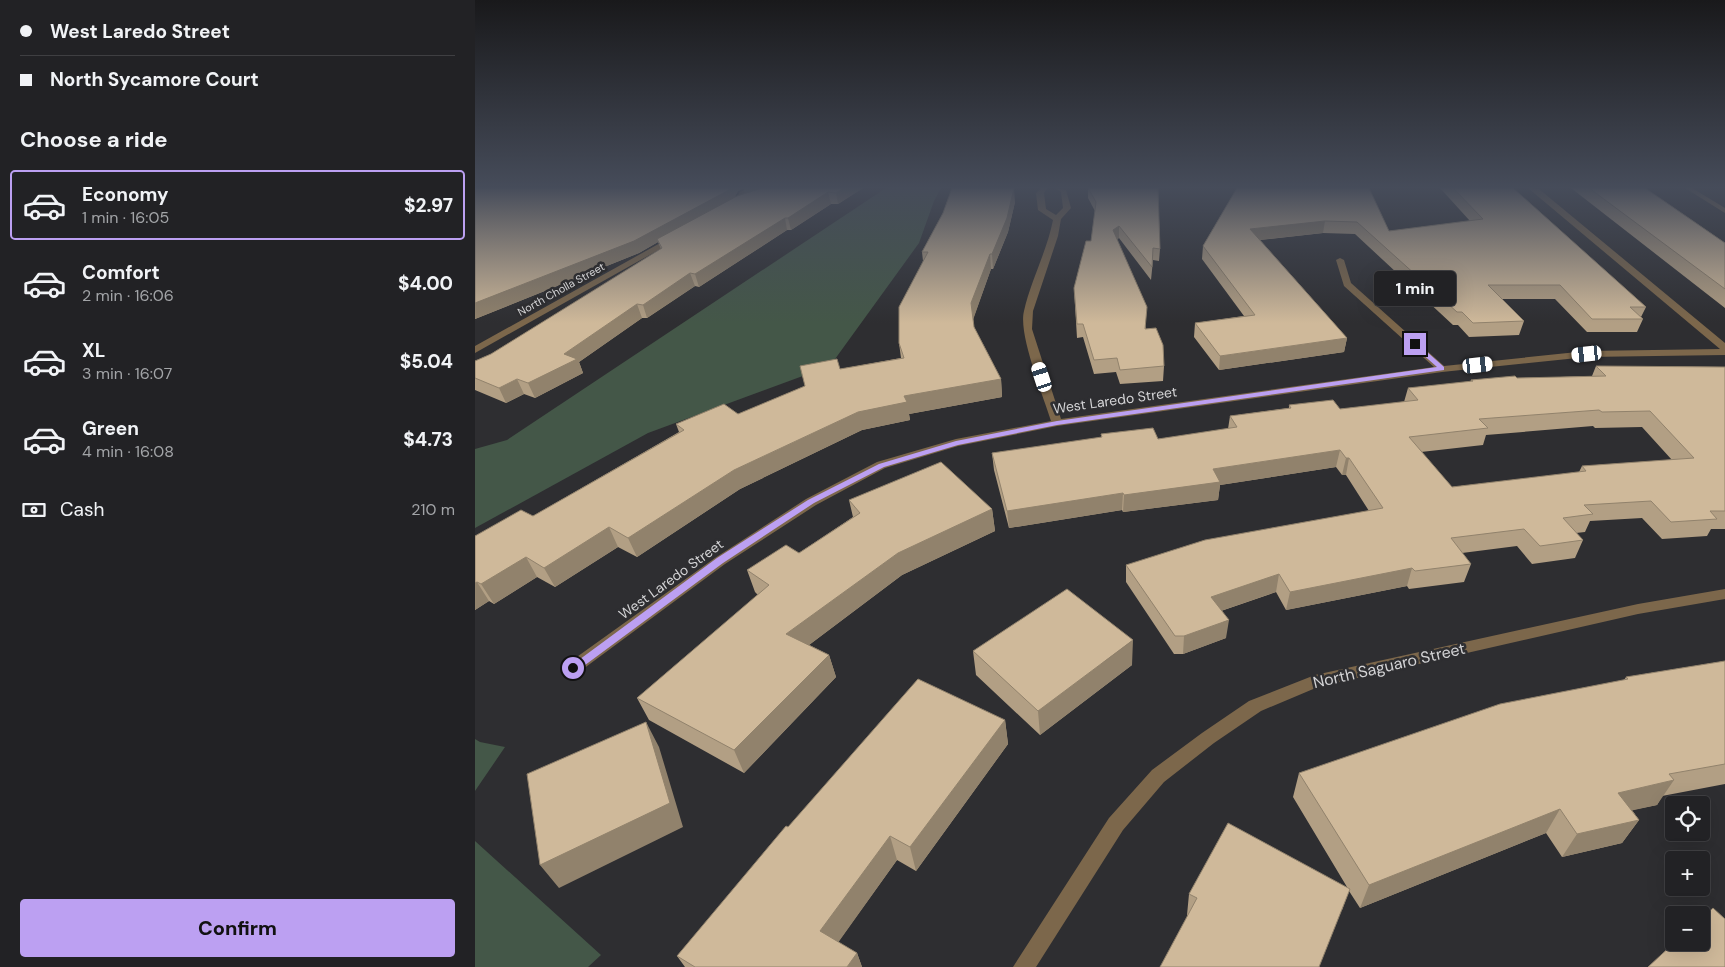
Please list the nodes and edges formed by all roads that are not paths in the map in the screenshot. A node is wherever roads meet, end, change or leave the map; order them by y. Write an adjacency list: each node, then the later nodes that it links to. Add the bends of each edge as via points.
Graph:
1 (684, 233): 6 (street, North Cholla Street)
2 (1055, 233): 9 (street, via 1028,311 1027,329)
3 (1589, 233): 5 (street)
4 (1340, 260): 8 (street, via 1347,284)
5 (1725, 348)
6 (475, 350)
7 (1725, 352): 8 (street, West Laredo Street, via 1587,354)
8 (1442, 369): 9 (street, West Laredo Street)
9 (1057, 423): 11 (street, West Laredo Street, via 956,443 881,465 811,502 720,561)
10 (1725, 594): 12 (street, North Saguaro Street, via 1639,609 1315,681 1255,706 1158,776 1116,824)
11 (573, 668)
12 (1024, 967)

